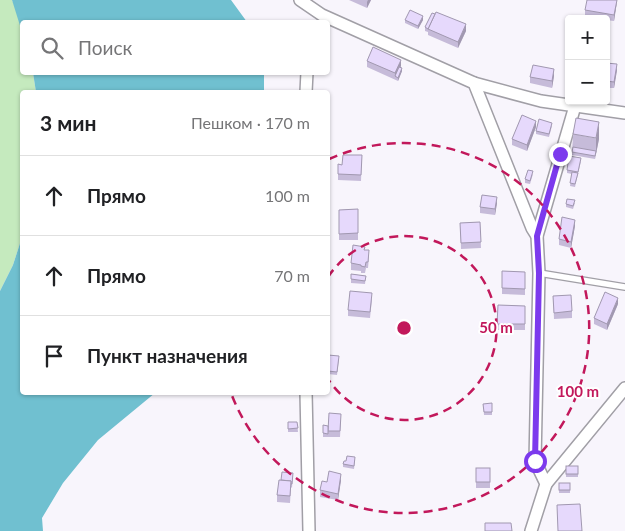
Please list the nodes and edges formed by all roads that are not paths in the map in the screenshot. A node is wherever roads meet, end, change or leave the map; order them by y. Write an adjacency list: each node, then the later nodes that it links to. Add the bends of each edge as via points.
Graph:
1 (300, 0): 2 (street)
2 (321, 19)
3 (330, 23): 5 (street)
4 (307, 75): 6 (street)
5 (474, 83): 7 (street, via 541,101); 9 (street)
6 (306, 90)
7 (575, 106): 8 (street); 9 (street)
8 (625, 112)
9 (537, 236): 10 (street)
10 (539, 273): 11 (lane); 14 (street, via 535,461)
11 (625, 287)
12 (625, 388): 14 (street)
13 (306, 395): 15 (street)
14 (546, 484): 16 (street)
15 (308, 531)
16 (531, 531)

